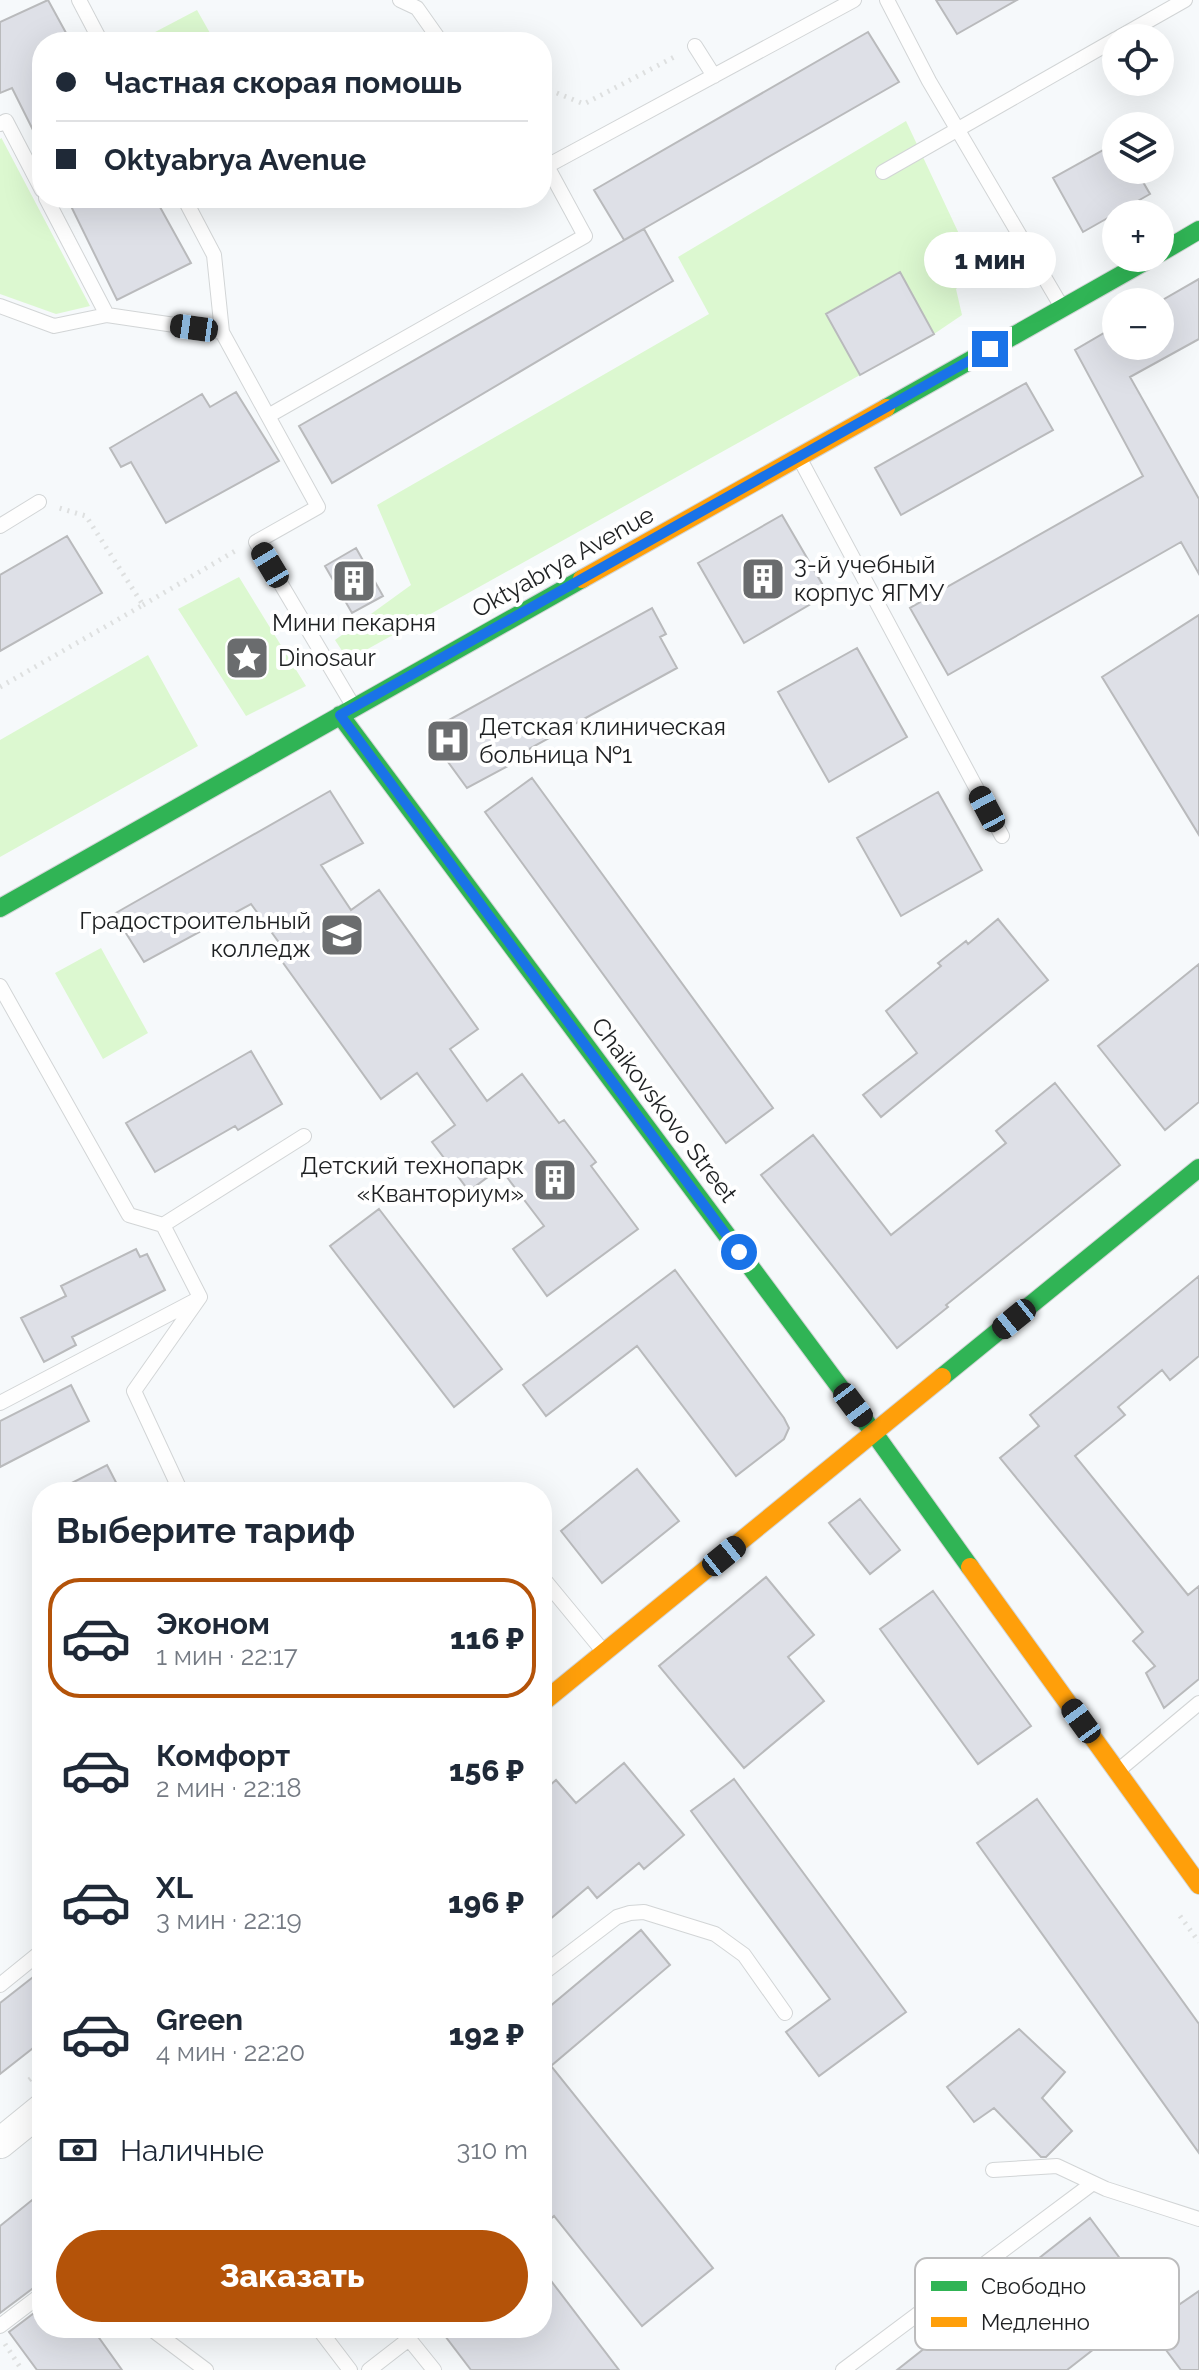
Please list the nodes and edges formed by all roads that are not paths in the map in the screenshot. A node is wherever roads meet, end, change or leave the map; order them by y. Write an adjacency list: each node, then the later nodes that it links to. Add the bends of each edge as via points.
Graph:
1 (79, 0): 7 (lane)
2 (400, 0): 8 (lane, via 417,8)
3 (854, 0): 11 (lane)
4 (887, 0): 13 (lane)
5 (1185, 0): 6 (lane)
6 (1143, 24)
7 (96, 32)
8 (434, 32)
9 (695, 46): 11 (lane)
10 (1102, 47): 13 (lane)
11 (714, 76): 14 (lane)
12 (0, 124): 15 (lane, via 6,121)
13 (957, 129): 16 (lane); 24 (lane)
14 (552, 161)
15 (32, 171)
16 (883, 172)
17 (552, 177): 27 (lane, via 585,236)
18 (51, 208): 25 (lane)
19 (189, 208): 26 (lane, via 214,255)
20 (1199, 230): 21 (street)
21 (1174, 245)
22 (1126, 272): 24 (street, Oktyabrya Avenue)
23 (0, 306): 25 (lane, via 54,326)
24 (1063, 308): 28 (street, Oktyabrya Avenue)
25 (107, 315): 26 (lane)
26 (222, 332): 27 (lane)
27 (268, 416): 31 (lane, via 318,507 256,542)
28 (799, 457): 31 (street, Oktyabrya Avenue); 32 (lane)
29 (39, 502): 30 (lane)
30 (0, 526)
31 (347, 711): 33 (street, Oktyabrya Avenue); 40 (street, Chaikovskovo Street)
32 (1002, 836)
33 (0, 908)
34 (0, 986): 37 (lane, via 129,1215)
35 (304, 1136): 37 (lane)
36 (1199, 1168): 40 (street)
37 (163, 1225): 38 (lane)
38 (200, 1297): 39 (lane); 41 (lane, via 134,1391)
39 (0, 1403)
40 (874, 1433): 43 (street); 46 (street, Chaikovskovo Street)
41 (176, 1482)
42 (552, 1589): 43 (lane)
43 (604, 1653): 44 (street)
44 (552, 1695)
45 (1199, 1703): 46 (lane)
46 (1117, 1772): 47 (street, Chaikovskovo Street)
47 (1199, 1885)
48 (32, 1959): 50 (lane)
49 (552, 1966): 51 (lane, via 617,1917 644,1912 730,1943)
50 (0, 1985)
51 (785, 2013)
52 (32, 2117): 53 (street)
53 (0, 2143)
54 (993, 2170): 55 (lane, via 1057,2166)
55 (1093, 2183): 56 (lane); 57 (lane)
56 (1199, 2219)
57 (993, 2258)
58 (32, 2302): 60 (lane)
59 (915, 2316): 69 (lane)
60 (0, 2326)
61 (163, 2338): 65 (lane)
62 (326, 2338): 66 (lane)
63 (401, 2338): 67 (lane)
64 (408, 2338): 68 (lane)
65 (206, 2370)
66 (350, 2370)
67 (369, 2370)
68 (434, 2370)
69 (843, 2370)

